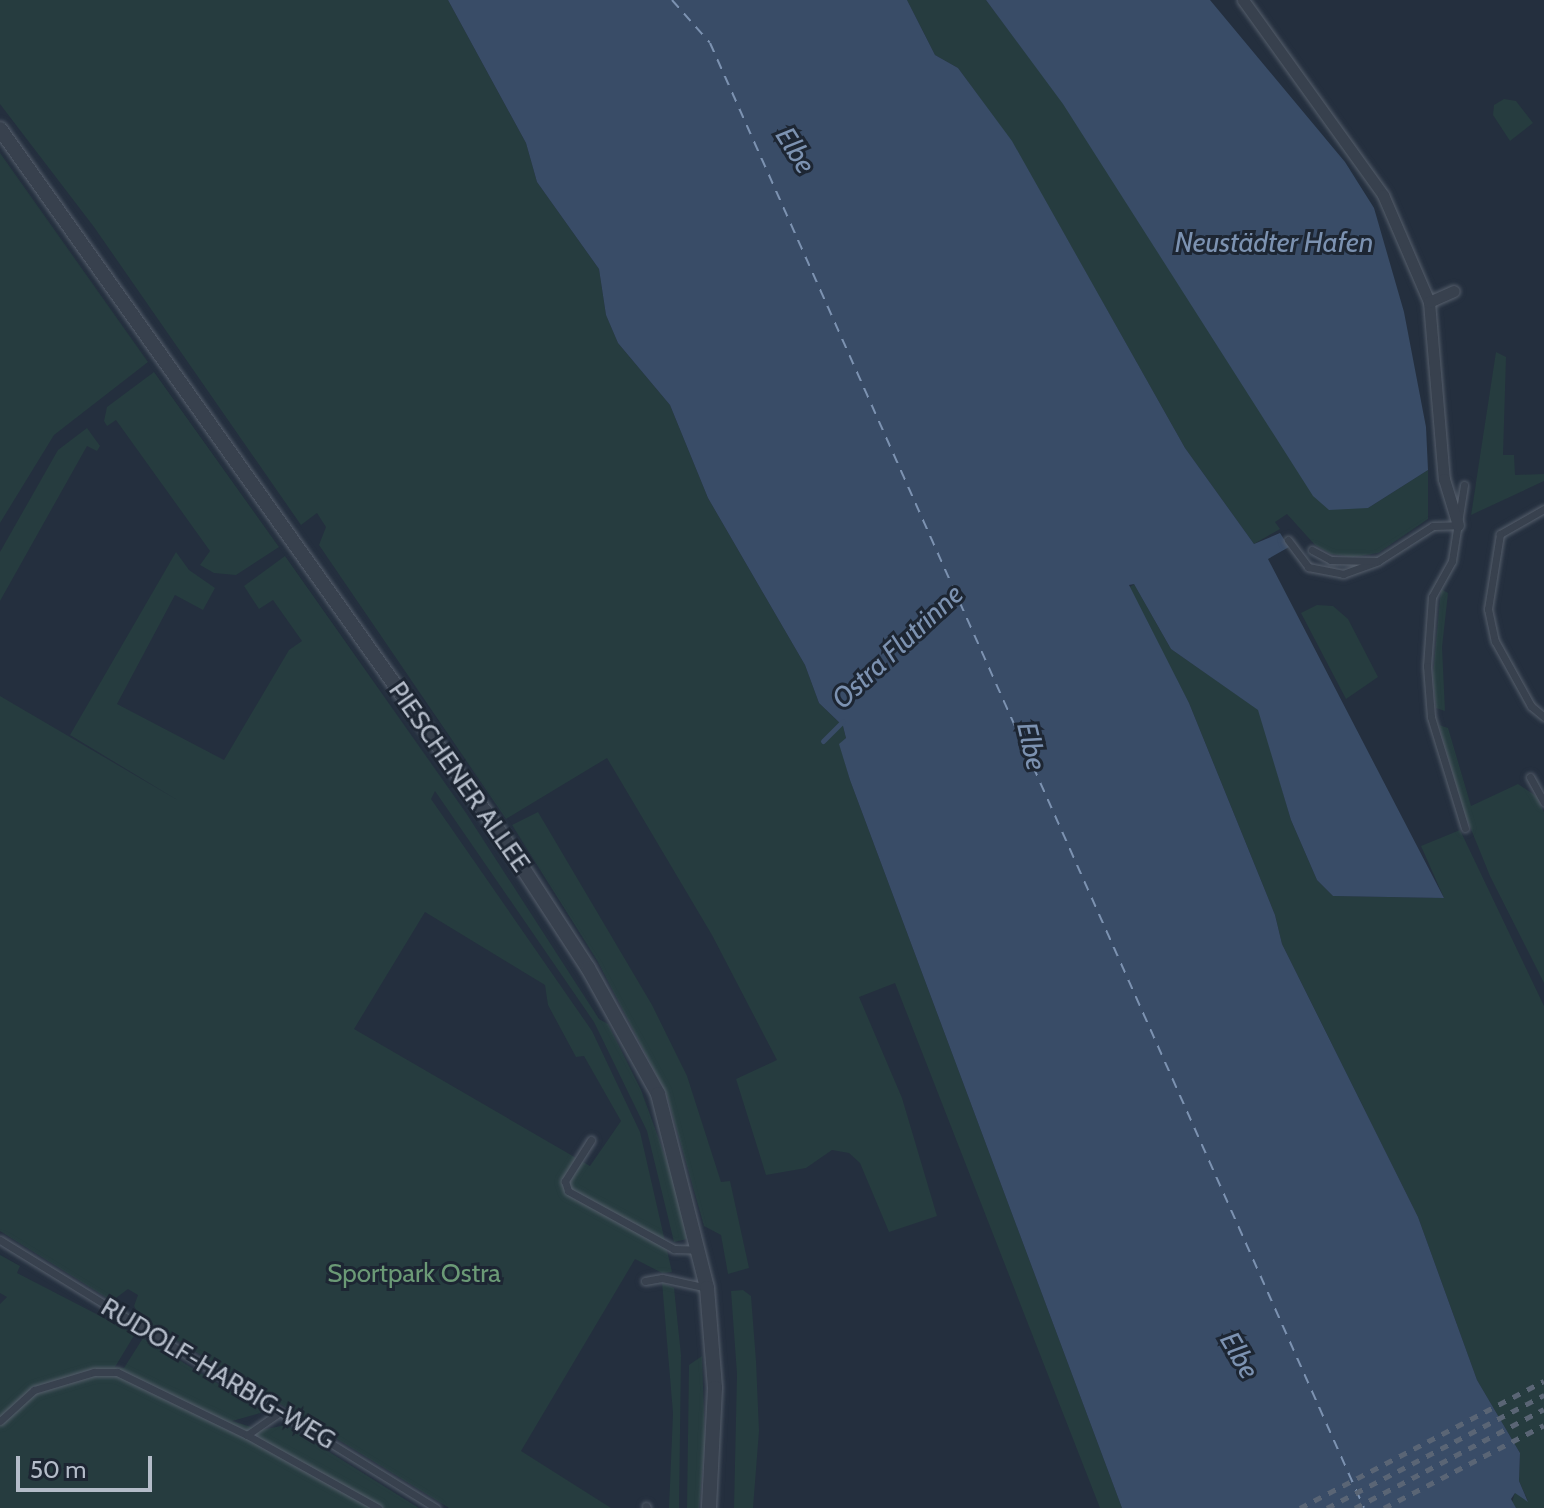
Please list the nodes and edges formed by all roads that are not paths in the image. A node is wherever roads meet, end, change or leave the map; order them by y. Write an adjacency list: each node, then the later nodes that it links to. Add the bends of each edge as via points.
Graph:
1 (1243, 0): 4 (street, via 1387,193)
2 (0, 129): 17 (street, PIESCHENER ALLEE, via 209,417 498,830 588,968 658,1094)
3 (1454, 291): 4 (street)
4 (1429, 302): 7 (street, via 1444,479)
5 (1464, 485): 7 (lane)
6 (1544, 509): 11 (lane, via 1500,534 1488,609 1495,641 1531,706)
7 (1458, 525): 10 (lane, via 1433,526); 14 (lane, via 1452,561 1432,597 1427,666 1431,717)
8 (1288, 540): 10 (lane, via 1308,567 1324,574 1361,570)
9 (1312, 550): 10 (lane, via 1331,560)
10 (1378, 561)
11 (1544, 717)
12 (1530, 777): 13 (lane)
13 (1544, 802)
14 (1465, 828)
15 (591, 1140): 17 (lane, via 565,1181 568,1191 674,1249)
16 (0, 1240): 20 (lane, RUDOLF-HARBIG-WEG)
17 (700, 1250): 19 (street, PIESCHENER ALLEE)
18 (645, 1281): 19 (lane, via 662,1278)
19 (707, 1288): 25 (street, PIESCHENER ALLEE, via 715,1388)
20 (280, 1412): 22 (lane); 24 (lane, RUDOLF-HARBIG-WEG)
21 (0, 1421): 22 (lane, via 50,1382 117,1372)
22 (247, 1435): 23 (lane)
23 (378, 1508)
24 (436, 1508)
25 (709, 1508)

